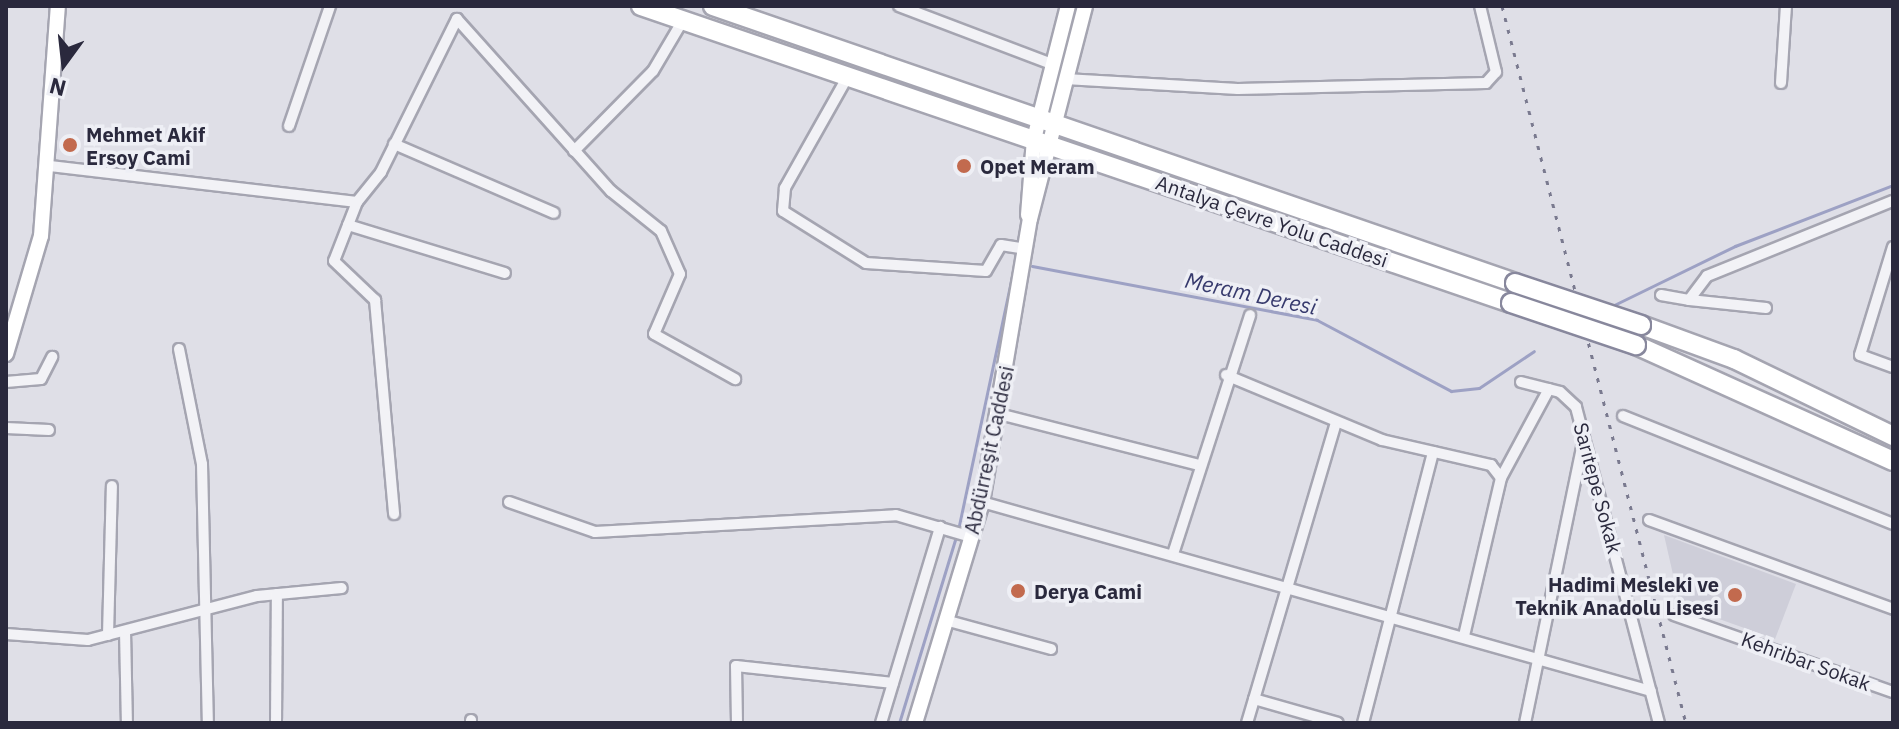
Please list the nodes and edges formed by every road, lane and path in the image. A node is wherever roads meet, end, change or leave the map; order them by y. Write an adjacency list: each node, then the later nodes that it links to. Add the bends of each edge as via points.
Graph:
1 (58, 6): 20 (main road)
2 (330, 6): 16 (street)
3 (641, 6): 10 (highway, Antalya Çevre Yolu Caddesi)
4 (713, 6): 15 (highway, Antalya Çevre Yolu Caddesi)
5 (899, 6): 11 (street)
6 (1068, 6): 11 (main road, Abdürreşit Caddesi)
7 (1085, 6): 13 (main road, Abdürreşit Caddesi)
8 (1480, 6): 13 (street, via 1496,72 1486,83 1285,90)
9 (1786, 6): 14 (street)
10 (683, 20): 12 (highway, Antalya Çevre Yolu Caddesi); 19 (street, via 653,71)
11 (1052, 64): 15 (main road, Abdürreşit Caddesi)
12 (848, 76): 17 (highway, Antalya Çevre Yolu Caddesi); 26 (street, via 785,188 783,211 866,263 986,271 1001,245)
13 (1065, 79): 15 (main road, Abdürreşit Caddesi)
14 (1781, 83)
15 (1046, 122): 17 (main road, Abdürreşit Caddesi); 48 (highway, Antalya Çevre Yolu Caddesi, bridge, via 1734,359)
16 (289, 126)
17 (1042, 142): 26 (main road, Abdürreşit Caddesi); 50 (highway, Antalya Çevre Yolu Caddesi, bridge, via 1636,345)
18 (394, 144): 19 (street, via 457,19); 22 (street); 23 (street)
19 (574, 151): 38 (street, via 661,231 680,274 654,334)
20 (50, 166): 22 (street); 31 (main road)
21 (1893, 201): 29 (street, via 1707,276)
22 (357, 202): 24 (street)
23 (554, 213)
24 (348, 225): 27 (street); 56 (street, via 334,261 375,300)
25 (1893, 247): 36 (street, via 1860,355)
26 (1025, 249): 42 (main road, Abdürreşit Caddesi)
27 (505, 273)
28 (1661, 295): 29 (street)
29 (1689, 300): 30 (street)
30 (1766, 308)
31 (13, 313): 34 (main road)
32 (1250, 315): 37 (street)
33 (179, 349): 66 (street, via 202,464)
34 (6, 354)
35 (52, 357): 39 (street, via 41,379)
36 (1893, 367)
37 (1226, 375): 44 (street); 51 (street)
38 (735, 379)
39 (6, 382)
40 (1521, 382): 41 (street, Sarıtepe Sokak)
41 (1549, 389): 47 (street, Sarıtepe Sokak, via 1570,397); 52 (street)
42 (999, 414): 51 (street); 55 (main road, Abdürreşit Caddesi)
43 (1623, 416): 58 (street)
44 (1336, 423): 49 (street); 62 (street)
45 (6, 428): 46 (street)
46 (49, 430)
47 (1585, 435): 75 (street); 77 (street, Sarıtepe Sokak)
48 (1893, 436)
49 (1433, 452): 52 (street, via 1491,465); 67 (street)
50 (1893, 461)
51 (1199, 465): 61 (street)
52 (1501, 478): 73 (street)
53 (112, 486): 72 (street)
54 (509, 502): 59 (street, via 595,532 896,515)
55 (982, 502): 60 (main road, Abdürreşit Caddesi); 61 (street)
56 (394, 514)
57 (1649, 520): 65 (street)
58 (1893, 524)
59 (944, 528): 60 (street); 76 (street)
60 (967, 535): 69 (main road, Abdürreşit Caddesi)
61 (1173, 554): 62 (street)
62 (1289, 585): 67 (street); 79 (street)
63 (342, 588): 64 (street)
64 (277, 594): 66 (street); 83 (street)
65 (1893, 609)
66 (206, 610): 70 (street); 82 (street)
67 (1393, 615): 73 (street); 88 (street)
68 (1674, 615): 78 (street, Kehribar Sokak)
69 (945, 620): 74 (street); 80 (main road, Abdürreşit Caddesi)
70 (125, 631): 72 (street); 81 (street)
71 (6, 634): 72 (street)
72 (108, 635)
73 (1464, 636): 75 (street)
74 (1051, 649)
75 (1538, 658): 77 (street); 89 (street)
76 (893, 683): 84 (street, via 736,666); 85 (street)
77 (1651, 691): 90 (street, Sarıtepe Sokak)
78 (1893, 692)
79 (1254, 699): 86 (street); 87 (street)
80 (917, 722)
81 (127, 723)
82 (208, 723)
83 (276, 723)
84 (737, 723)
85 (881, 723)
86 (1247, 723)
87 (1338, 723)
88 (1363, 723)
89 (1525, 723)
90 (1659, 723)

